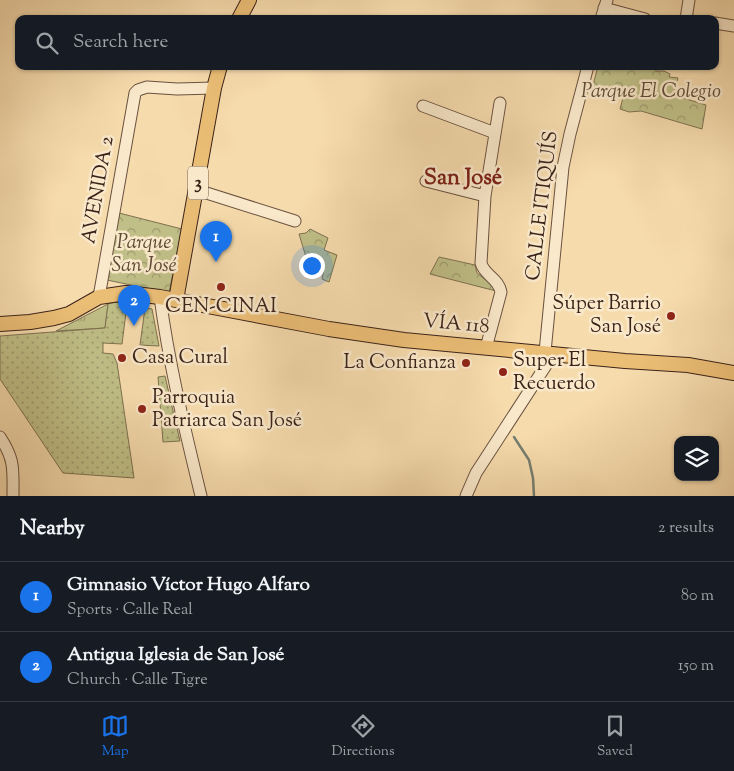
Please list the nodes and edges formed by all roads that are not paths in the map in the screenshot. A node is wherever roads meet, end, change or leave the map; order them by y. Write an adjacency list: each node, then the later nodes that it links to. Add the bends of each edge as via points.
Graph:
1 (249, 0): 4 (main road)
2 (690, 0): 6 (street)
3 (604, 9): 5 (street)
4 (241, 15)
5 (629, 15)
6 (687, 15)
7 (719, 24): 8 (street)
8 (734, 26)
9 (219, 70): 11 (main road, 3)
10 (587, 70): 24 (street, CALLE ITIQUÍS, via 563,167)
11 (214, 88): 16 (main road, 3); 20 (street, AVENIDA 2, via 147,86 138,90)
12 (500, 103): 14 (street)
13 (423, 106): 14 (street)
14 (494, 133): 17 (street)
15 (426, 181): 17 (street)
16 (197, 190): 18 (street); 21 (main road, 3)
17 (485, 196): 23 (street, via 482,269 500,286 501,292)
18 (295, 221)
19 (160, 297): 20 (main road, VÍA 118, via 126,293); 21 (main road, VÍA 118); 28 (street, via 184,426)
20 (99, 298): 22 (main road, VÍA 118, via 69,314)
21 (176, 300): 23 (main road, VÍA 118, via 329,329)
22 (0, 324)
23 (486, 348): 24 (main road, VÍA 118)
24 (550, 353): 25 (main road, VÍA 118, via 688,365); 29 (street, via 476,473)
25 (734, 373)
26 (0, 437): 27 (street, via 12,457)
27 (13, 496)
28 (201, 496)
29 (466, 496)

